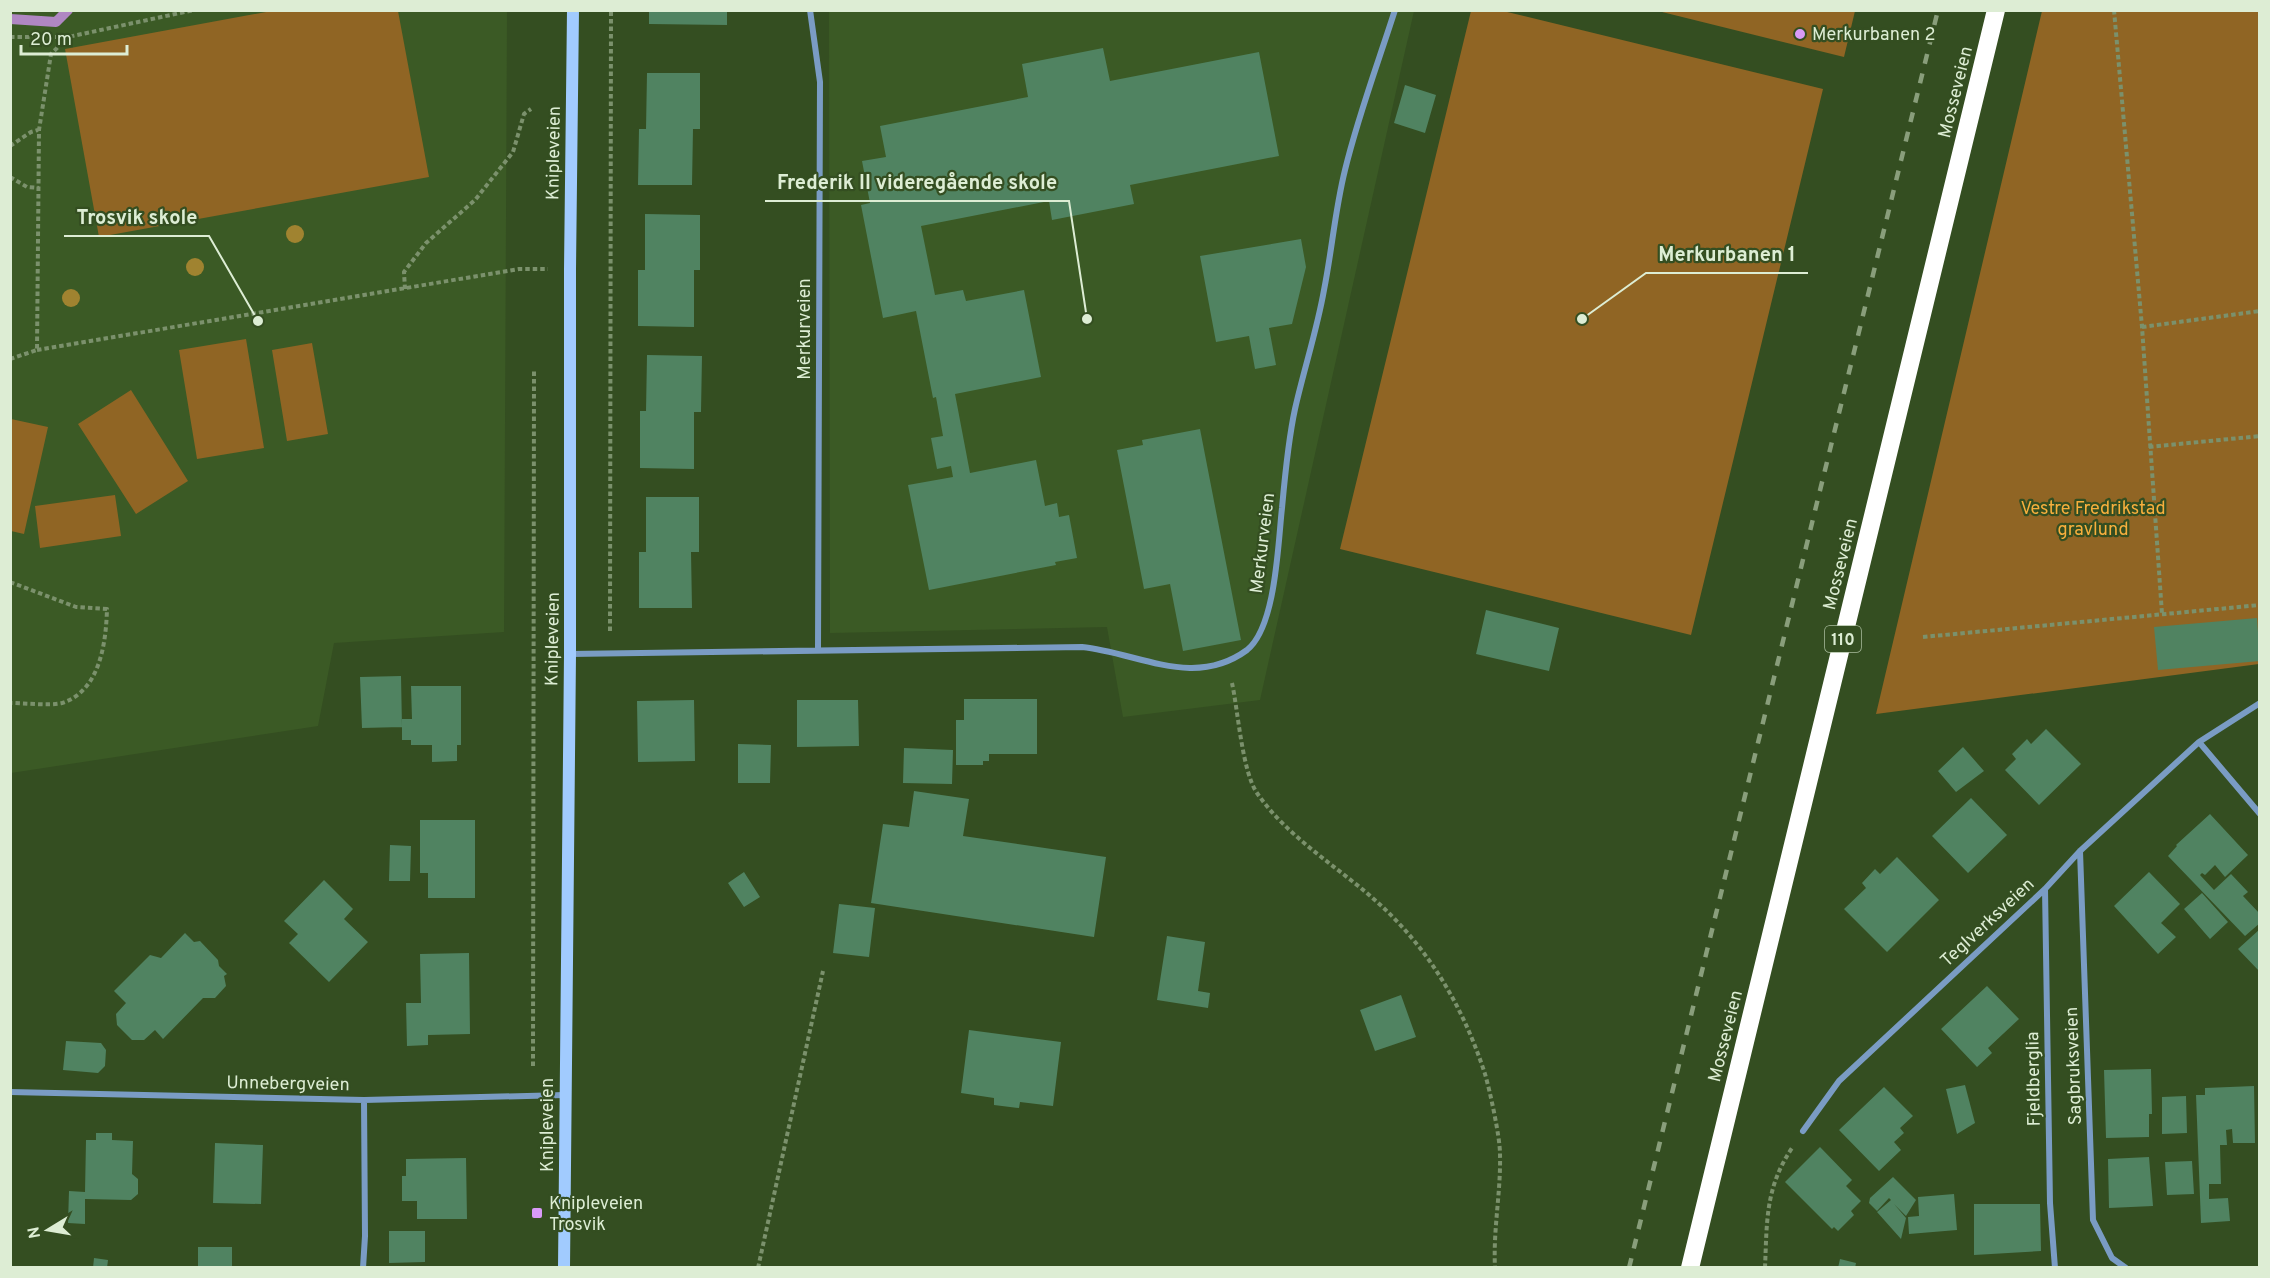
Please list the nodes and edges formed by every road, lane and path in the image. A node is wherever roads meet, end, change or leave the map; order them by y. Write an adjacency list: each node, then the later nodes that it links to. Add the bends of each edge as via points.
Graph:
1 (194, 10): 9 (path)
2 (573, 10): 15 (street, Knipleveien)
3 (610, 10): 29 (path)
4 (810, 10): 28 (street, Merkurveien, via 820,82)
5 (1395, 10): 31 (street, Merkurveien, via 1344,172 1324,290 1295,412 1271,602 1257,639)
6 (1996, 10): 48 (highway, Mosseveien / 110)
7 (2114, 10): 18 (path)
8 (10, 37): 9 (path)
9 (68, 37): 11 (path, via 51,54)
10 (531, 109): 16 (path, via 524,114 513,152 501,168 475,200 426,243 404,272)
11 (39, 130): 12 (path); 14 (path)
12 (10, 146)
13 (10, 177): 14 (path, via 27,187)
14 (39, 188): 19 (path)
15 (570, 269): 16 (path, via 519,269); 30 (street, Knipleveien)
16 (405, 289): 19 (path)
17 (2259, 311): 18 (path)
18 (2142, 327): 23 (path)
19 (38, 350): 20 (path)
20 (10, 359)
21 (534, 370): 39 (path)
22 (2259, 436): 23 (path)
23 (2149, 447): 26 (path)
24 (10, 582): 32 (path, via 76,607 106,609 103,650 84,690 61,703)
25 (2259, 605): 26 (path)
26 (2162, 615): 27 (path)
27 (1923, 637)
28 (818, 649): 29 (street, Merkurveien); 31 (street, Merkurveien, via 1082,646 1185,669 1216,667)
29 (610, 653): 30 (street, Merkurveien)
30 (570, 654): 41 (street, Knipleveien)
31 (1228, 662): 47 (path, via 1244,758 1256,792 1285,825 1399,921 1429,958 1459,1012 1485,1076 1500,1152)
32 (10, 703)
33 (2259, 703): 34 (street, Teglverksveien)
34 (2199, 742): 35 (street); 36 (street, Teglverksveien)
35 (2259, 814)
36 (2080, 851): 37 (street, Teglverksveien); 51 (street, Sagbruksveien, via 2093,1220 2112,1258)
37 (2044, 889): 43 (street, Teglverksveien, via 1839,1082); 50 (street, Fjeldberglia, via 2050,1203)
38 (822, 971): 46 (path)
39 (533, 1066)
40 (10, 1092): 42 (street, Unnebergveien)
41 (565, 1095): 42 (street, Unnebergveien); 45 (street, Knipleveien)
42 (364, 1100): 44 (street)
43 (1803, 1131): 49 (path, via 1780,1165 1768,1201)
44 (363, 1268)
45 (564, 1268)
46 (758, 1268)
47 (1495, 1268)
48 (1690, 1268)
49 (1765, 1268)
50 (2055, 1268)
51 (2126, 1268)

